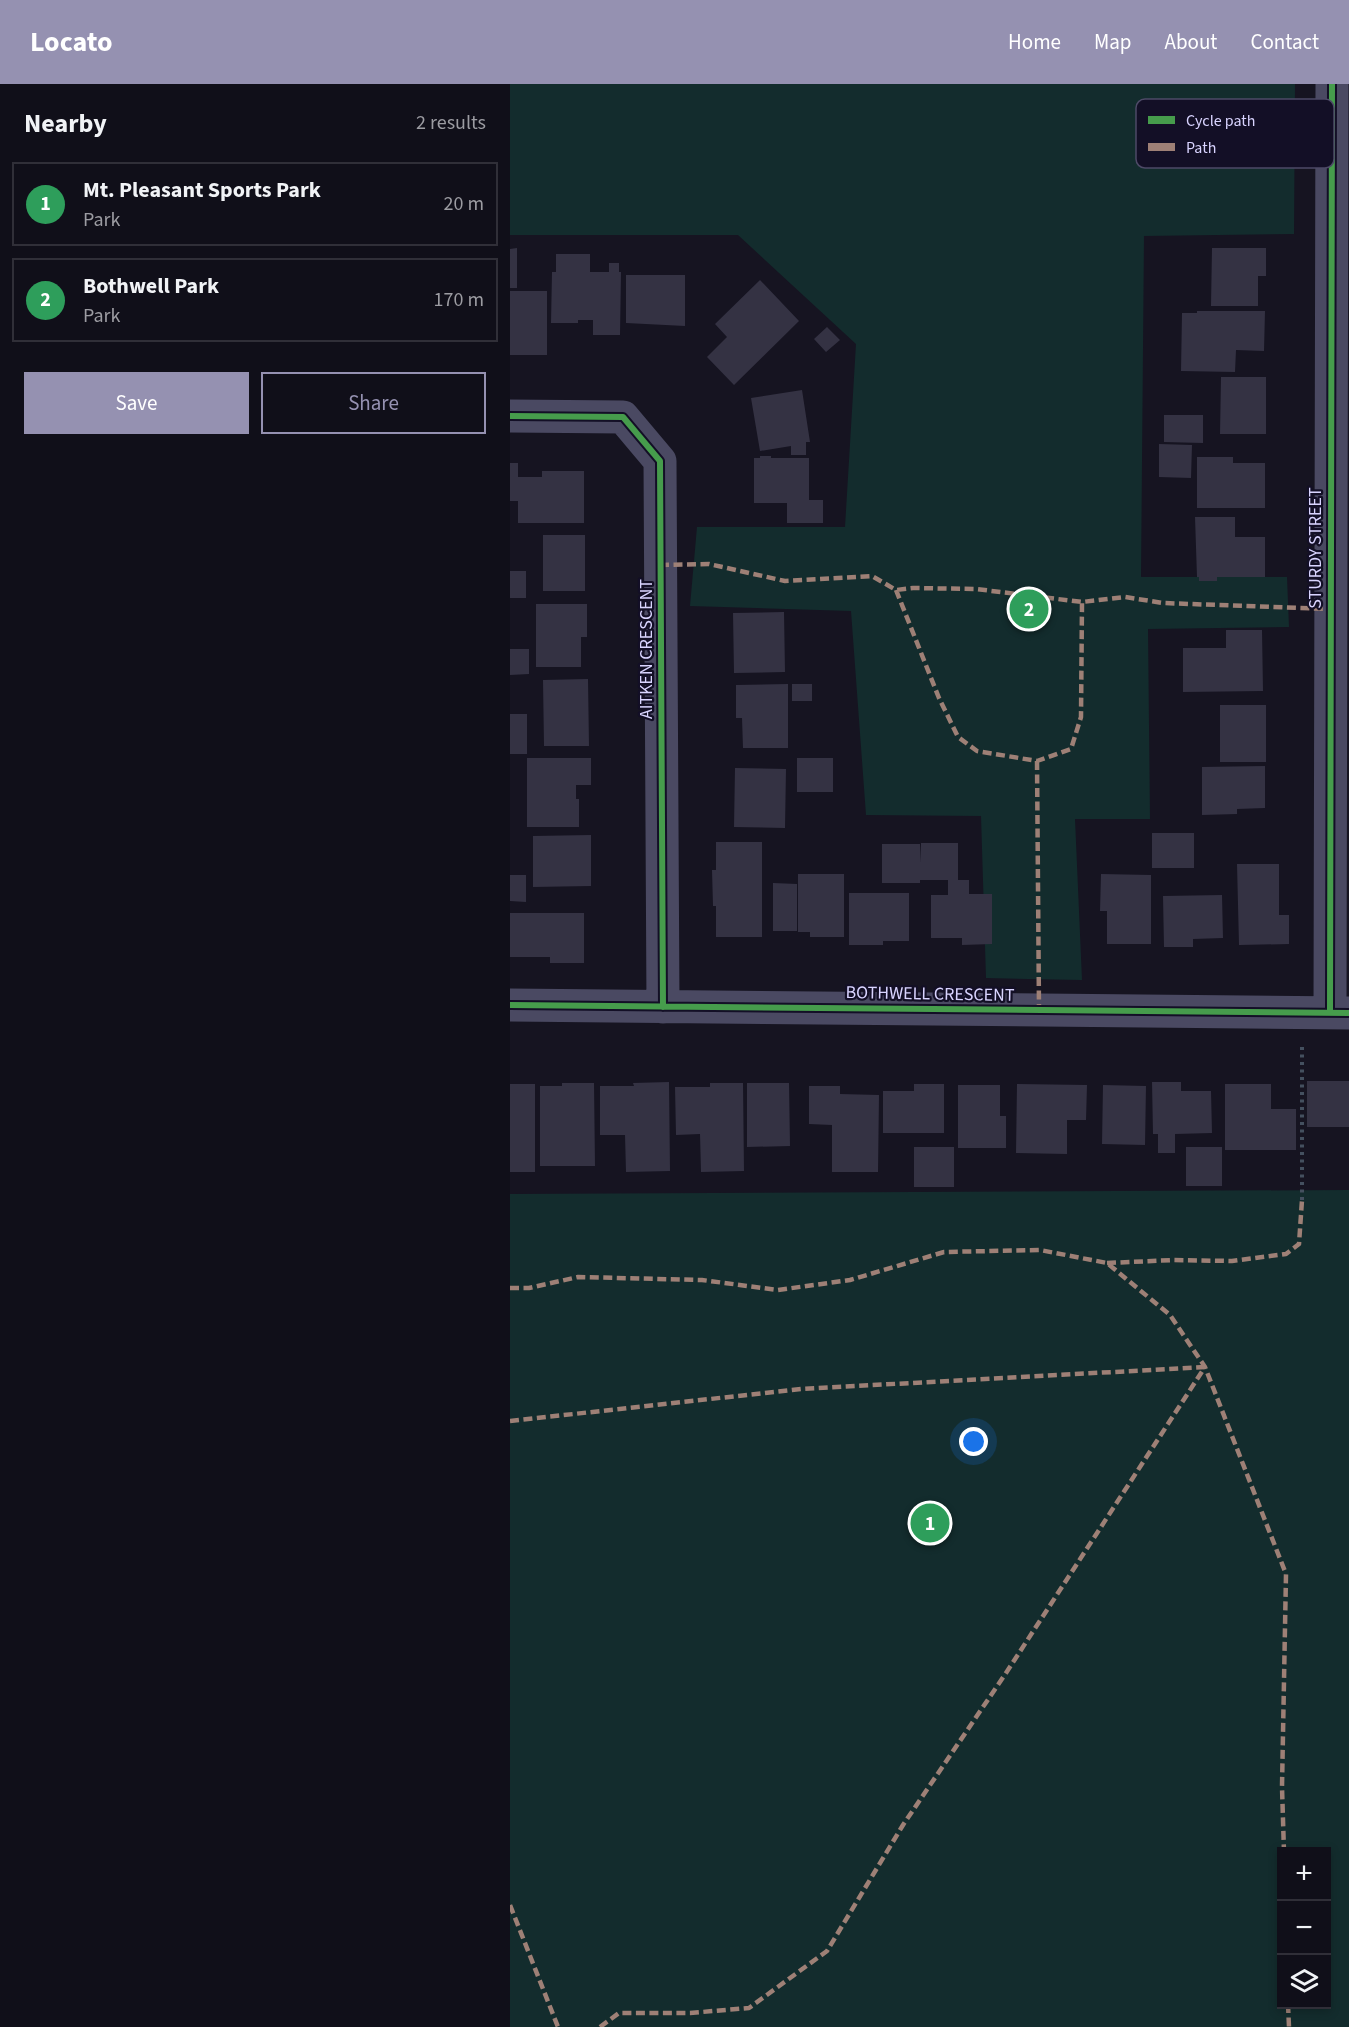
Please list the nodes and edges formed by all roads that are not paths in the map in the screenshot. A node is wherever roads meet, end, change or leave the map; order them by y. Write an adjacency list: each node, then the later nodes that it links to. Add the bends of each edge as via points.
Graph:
1 (1332, 84): 2 (street, STURDY STREET)
2 (1332, 99)
3 (1334, 168): 5 (street, STURDY STREET)
4 (510, 416): 7 (street, AITKEN CRESCENT, via 623,417 660,461)
5 (1340, 421): 8 (street, STURDY STREET)
6 (510, 1005): 7 (street, BOTHWELL CRESCENT)
7 (663, 1007): 8 (street, BOTHWELL CRESCENT)
8 (1327, 1013)

